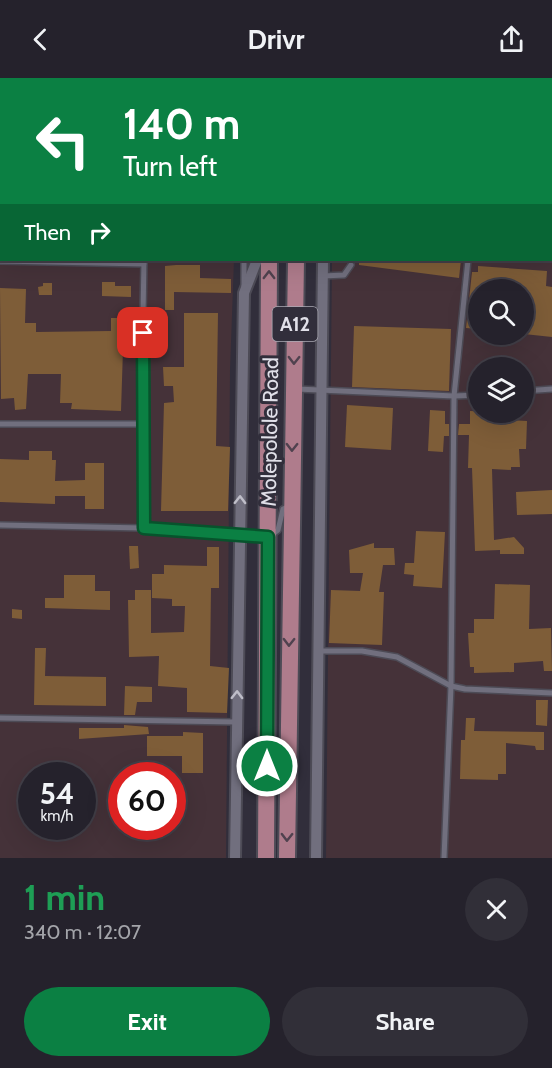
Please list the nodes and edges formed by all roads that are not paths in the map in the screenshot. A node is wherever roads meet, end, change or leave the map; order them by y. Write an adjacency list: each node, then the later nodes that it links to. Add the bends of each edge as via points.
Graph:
1 (0, 261): 8 (lane)
2 (244, 261): 11 (lane)
3 (257, 261): 11 (street)
4 (269, 261): 24 (main road, Molepolole Road / A12, one-way to 4)
5 (296, 261): 12 (main road, Molepolole Road / A12, one-way to 12)
6 (323, 261): 10 (street)
7 (468, 261): 17 (lane)
8 (144, 262): 19 (lane)
9 (351, 265): 10 (lane, via 344,275)
10 (323, 276): 14 (street)
11 (244, 293): 23 (street, one-way to 11)
12 (294, 388): 14 (lane); 20 (main road, Molepolole Road / A12, one-way to 20)
13 (552, 389): 15 (lane)
14 (320, 390): 17 (lane); 25 (street)
15 (534, 391)
16 (468, 395): 17 (lane)
17 (454, 396): 26 (lane)
18 (0, 424): 19 (lane)
19 (141, 424): 22 (lane)
20 (291, 506): 24 (lane, via 283,509 278,530); 32 (main road, Molepolole Road / A12, one-way to 32)
21 (0, 525): 22 (lane)
22 (144, 528): 23 (lane)
23 (239, 534): 24 (lane); 29 (street, one-way to 23)
24 (268, 537): 31 (main road, Molepolole Road / A12)
25 (318, 651): 26 (lane, via 362,651 398,657); 33 (street)
26 (451, 686): 27 (lane); 34 (lane)
27 (552, 693)
28 (0, 718): 29 (lane)
29 (236, 722): 30 (street)
30 (235, 858)
31 (266, 858)
32 (287, 858)
33 (316, 858)
34 (444, 858)

